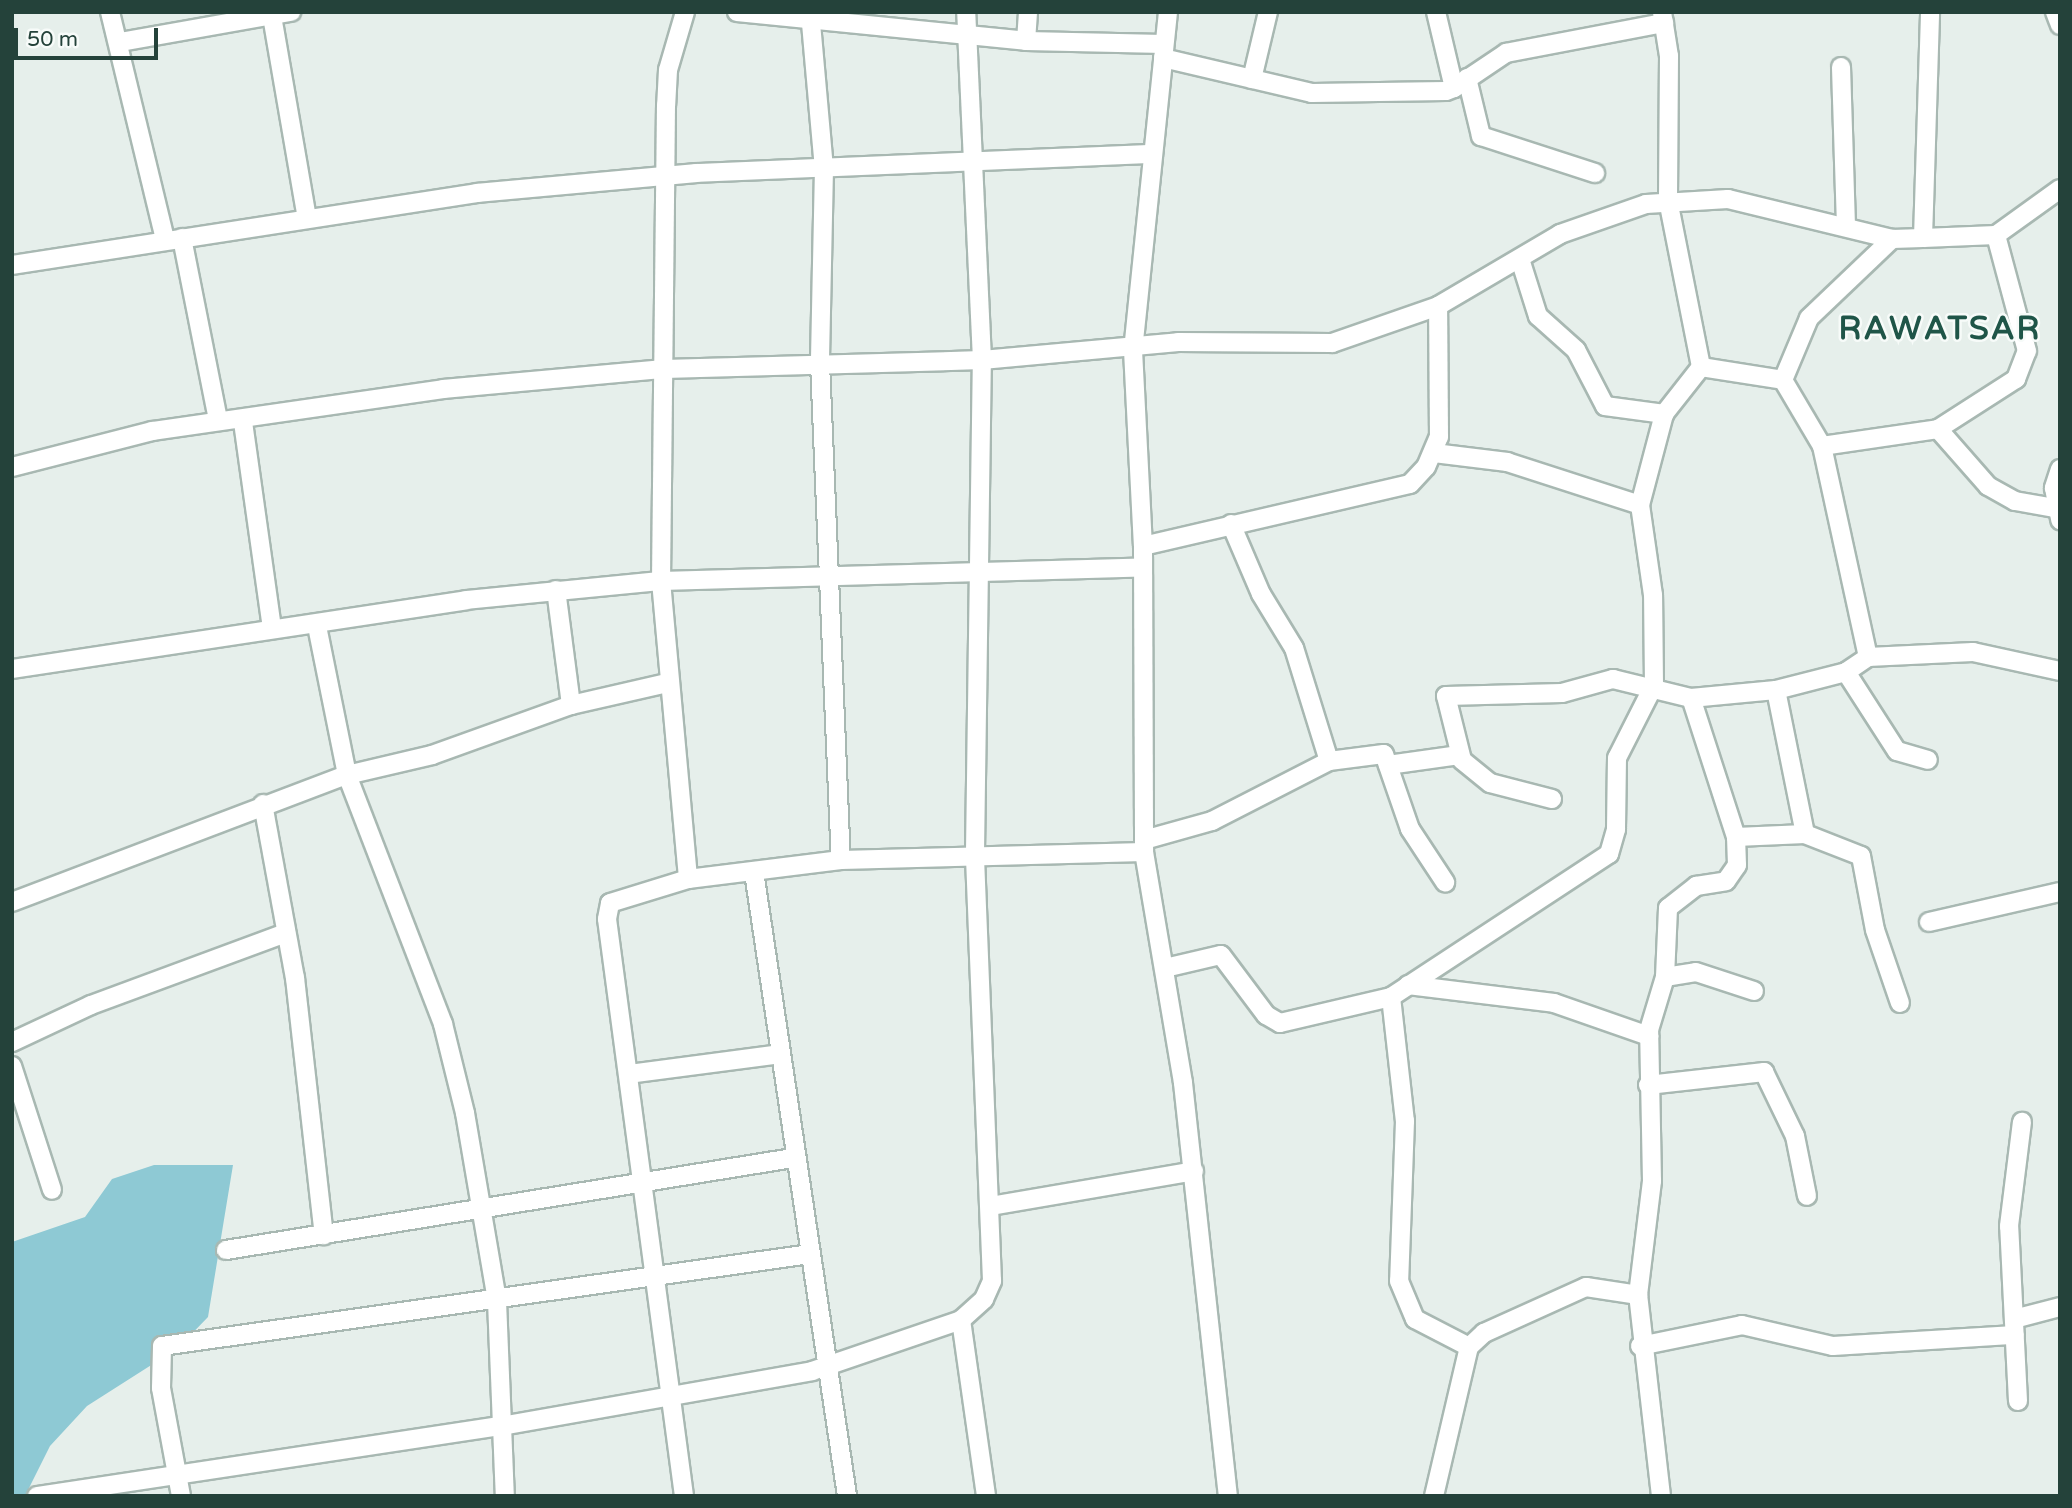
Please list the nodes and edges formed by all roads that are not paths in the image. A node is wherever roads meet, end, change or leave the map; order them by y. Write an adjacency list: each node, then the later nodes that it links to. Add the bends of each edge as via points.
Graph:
1 (110, 12): 18 (street)
2 (291, 12): 12 (street)
3 (685, 12): 27 (street, via 668,70)
4 (737, 12): 13 (street)
5 (966, 12): 16 (street)
6 (1028, 12): 17 (street)
7 (1168, 12): 19 (street)
8 (1268, 12): 21 (street)
9 (1436, 12): 22 (street)
10 (1930, 12): 33 (street)
11 (2055, 12): 15 (street)
12 (272, 16): 18 (street); 30 (street)
13 (811, 16): 16 (street); 25 (street)
14 (1663, 18): 22 (street, via 1506,52); 29 (street)
15 (2060, 25)
16 (966, 34): 17 (street); 24 (street)
17 (1026, 41): 19 (street)
18 (120, 43): 34 (street)
19 (1163, 51): 21 (street); 23 (street)
20 (1840, 67): 31 (street)
21 (1252, 79): 22 (street, via 1351,97)
22 (1460, 83): 26 (street, via 1482,136)
23 (1153, 154): 24 (street); 39 (street)
24 (971, 159): 25 (street); 40 (street)
25 (824, 168): 27 (street); 41 (street)
26 (1595, 173)
27 (669, 176): 30 (street, via 477,193); 43 (street)
28 (2060, 189): 32 (street)
29 (1668, 200): 31 (street, via 1728,199); 36 (street, via 1579,225); 42 (street)
30 (307, 218): 34 (street)
31 (1846, 226): 35 (street)
32 (1996, 234): 33 (street); 48 (street, via 2026,362 2015,379)
33 (1923, 238): 35 (street)
34 (174, 239): 37 (street); 46 (street)
35 (1892, 239): 44 (street, via 1809,318)
36 (1520, 259): 38 (street); 45 (street, via 1538,316 1576,350 1605,406)
37 (12, 265)
38 (1438, 306): 39 (street, via 1332,343 1178,342); 50 (street)
39 (1133, 350): 40 (street); 56 (street)
40 (982, 360): 41 (street); 58 (street)
41 (820, 363): 43 (street); 59 (street)
42 (1701, 367): 44 (street); 45 (street)
43 (664, 369): 47 (street, via 443,389); 60 (street)
44 (1783, 380): 49 (street)
45 (1664, 414): 53 (street)
46 (218, 420): 47 (street); 51 (street)
47 (243, 422): 63 (street)
48 (1938, 429): 49 (street); 54 (street, via 1987,486 2015,501)
49 (1822, 446): 64 (street)
50 (1434, 453): 53 (street, via 1507,462); 55 (street, via 1410,484 1395,492)
51 (12, 467)
52 (2060, 469): 54 (street)
53 (1640, 505): 69 (street, via 1653,595)
54 (2057, 514)
55 (1231, 524): 56 (street); 75 (street, via 1261,594 1294,648)
56 (1143, 546): 57 (street)
57 (1141, 568): 58 (street); 82 (street)
58 (981, 570): 59 (street); 83 (street)
59 (827, 579): 60 (street); 84 (street)
60 (661, 580): 61 (street); 68 (street)
61 (555, 590): 62 (street); 72 (street)
62 (317, 625): 63 (street); 77 (street)
63 (272, 628): 65 (street)
64 (1868, 657): 66 (street, via 1973,652); 67 (street)
65 (12, 669)
66 (2060, 671)
67 (1846, 672): 70 (street); 74 (street, via 1897,751)
68 (667, 683): 72 (street); 86 (street)
69 (1654, 685): 71 (street); 73 (street, via 1613,679 1562,693 1448,695); 94 (street, via 1616,758 1616,829 1609,854)
70 (1776, 690): 71 (street); 80 (street)
71 (1691, 698): 81 (street)
72 (571, 705): 77 (street, via 432,755)
73 (1459, 755): 76 (street); 78 (street, via 1490,783)
74 (1928, 760)
75 (1329, 761): 76 (street, via 1377,752); 82 (street, via 1212,821)
76 (1388, 765): 87 (street, via 1409,829)
77 (346, 775): 79 (street); 111 (street, via 443,1024)
78 (1552, 799)
79 (263, 804): 89 (street); 91 (street)
80 (1805, 834): 81 (street); 97 (street, via 1866,861 1875,930)
81 (1736, 837): 93 (street, via 1731,877 1696,886 1668,908)
82 (1144, 846): 83 (street); 92 (street)
83 (975, 852): 84 (street); 110 (street)
84 (841, 860): 85 (street)
85 (754, 872): 86 (street); 100 (street)
86 (688, 879): 102 (street, via 617,898 606,909)
87 (1445, 882)
88 (2060, 892): 90 (street)
89 (12, 902)
90 (1929, 922)
91 (286, 933): 99 (street); 112 (street)
92 (1164, 968): 96 (street, via 1221,955 1266,1014 1280,1023); 106 (street)
93 (1665, 977): 95 (street, via 1696,972); 98 (street)
94 (1408, 985): 96 (street); 98 (street, via 1554,1003)
95 (1754, 991)
96 (1391, 997): 122 (street, via 1405,1121 1399,1281 1415,1319)
97 (1900, 1003)
98 (1649, 1036): 103 (street)
99 (12, 1042)
100 (780, 1054): 102 (street); 105 (street)
101 (12, 1066): 108 (street)
102 (629, 1074): 107 (street)
103 (1648, 1085): 109 (street, via 1764,1072 1796,1136); 116 (street, via 1653,1181)
104 (2022, 1122): 120 (street, via 2009,1226)
105 (793, 1158): 107 (street); 114 (street)
106 (1194, 1171): 110 (street); 135 (street)
107 (643, 1185): 111 (street); 115 (street)
108 (52, 1190)
109 (1807, 1196)
110 (990, 1206): 119 (street, via 992,1281)
111 (484, 1213): 112 (street); 117 (street)
112 (324, 1235): 113 (street)
113 (226, 1250)
114 (810, 1254): 115 (street); 123 (street)
115 (656, 1279): 117 (street); 124 (street)
116 (1638, 1295): 121 (street); 122 (street, via 1586,1287 1484,1333)
117 (497, 1301): 126 (street); 127 (street, via 162,1346 161,1388)
118 (2060, 1307): 120 (street)
119 (961, 1320): 123 (street); 134 (street)
120 (2015, 1327): 121 (street, via 1833,1346 1742,1325); 125 (street)
121 (1640, 1346): 136 (street)
122 (1469, 1347): 128 (street)
123 (829, 1366): 124 (street); 133 (street)
124 (672, 1396): 126 (street); 132 (street)
125 (2018, 1401)
126 (501, 1426): 127 (street); 131 (street)
127 (177, 1474): 129 (street); 130 (street)
128 (1429, 1495)
129 (37, 1496)
130 (181, 1496)
131 (505, 1496)
132 (684, 1496)
133 (847, 1496)
134 (986, 1496)
135 (1228, 1496)
136 (1661, 1496)

